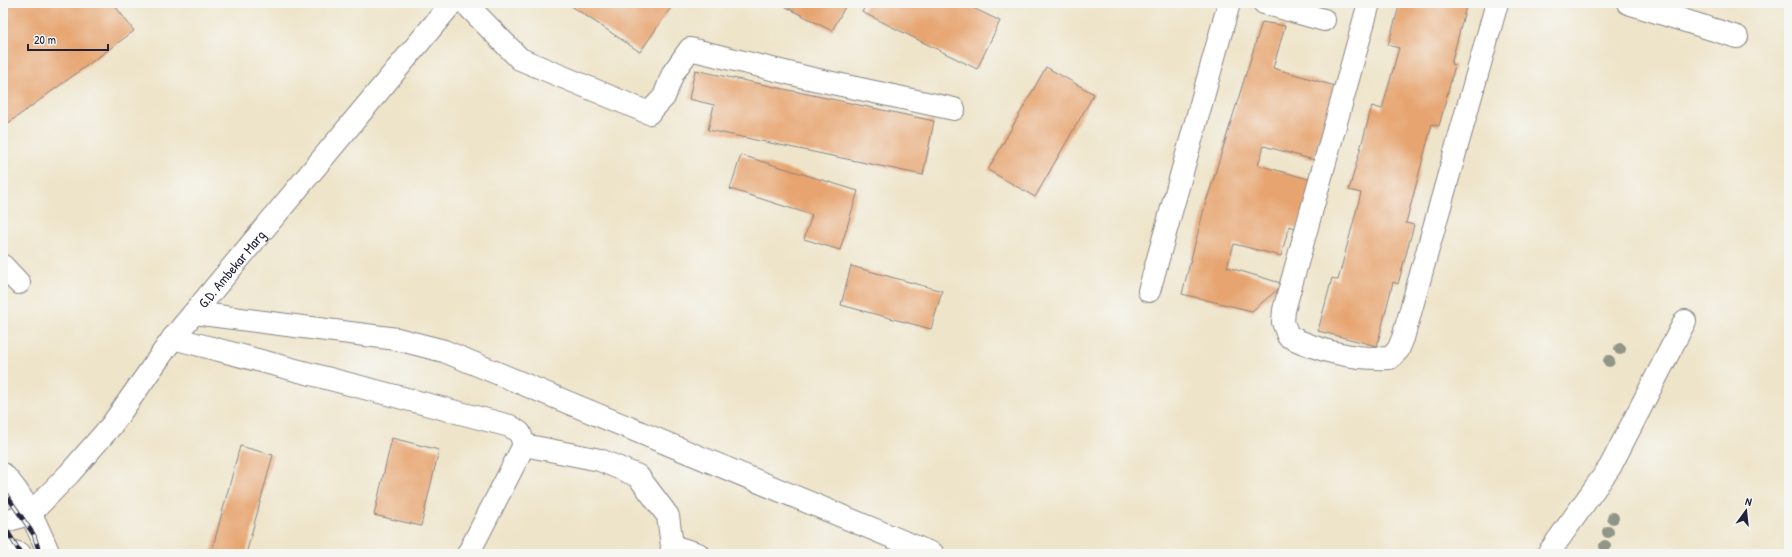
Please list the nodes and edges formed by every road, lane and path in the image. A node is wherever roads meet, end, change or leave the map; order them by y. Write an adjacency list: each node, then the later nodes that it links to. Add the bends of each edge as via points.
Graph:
1 (452, 3): 14 (street, G.D. Ambekar Marg)
2 (465, 3): 10 (street, via 520,59 649,113 664,97 672,73 690,49)
3 (1229, 3): 13 (street)
4 (1264, 3): 8 (street)
5 (1369, 3): 6 (street, via 1284,310 1283,322 1288,336 1309,347 1371,359 1390,358 1398,350 1403,338)
6 (1497, 3)
7 (1628, 3): 9 (street)
8 (1324, 20)
9 (1737, 37)
10 (954, 109)
11 (3, 266): 12 (street)
12 (19, 283)
13 (1149, 291)
14 (194, 313): 16 (street, G.D. Ambekar Marg); 25 (street, via 398,339 444,350)
15 (1685, 321): 26 (street, via 1610,468)
16 (173, 338): 17 (street, via 510,426 520,433); 19 (street, G.D. Ambekar Marg, via 111,426)
17 (524, 445): 21 (street, via 600,460 638,476 668,516); 23 (street)
18 (3, 474): 19 (street)
19 (30, 513): 20 (street, G.D. Ambekar Marg); 22 (street)
20 (3, 522)
21 (671, 550): 24 (street)
22 (49, 554)
23 (468, 554)
24 (698, 554)
25 (933, 554)
26 (1548, 554)

